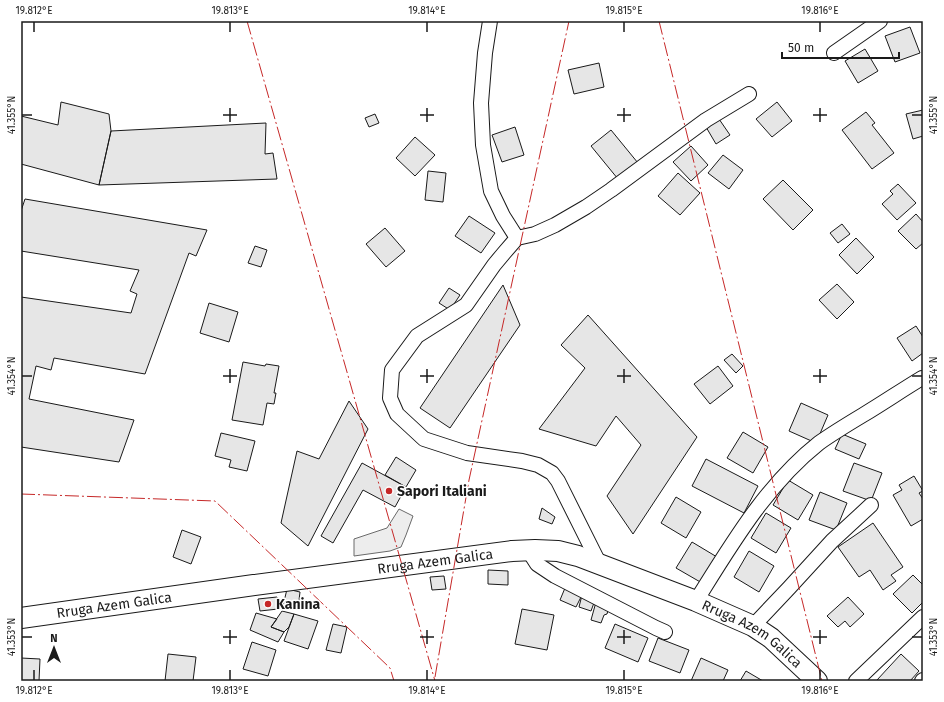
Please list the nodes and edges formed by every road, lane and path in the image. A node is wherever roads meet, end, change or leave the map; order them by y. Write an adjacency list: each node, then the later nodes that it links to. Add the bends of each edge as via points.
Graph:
1 (490, 21): 5 (street, via 481,103 483,145 491,191)
2 (880, 21): 3 (street)
3 (834, 53)
4 (749, 94): 5 (street, via 706,120 586,207 535,234)
5 (517, 238): 9 (street, via 466,305 417,336 392,370 390,398 397,414 424,439 467,453 522,460 552,473)
6 (922, 378): 10 (street, via 837,430 785,475 754,512)
7 (871, 505): 13 (street, via 832,541)
8 (528, 550): 9 (main road, Rruga Azem Galica, via 558,551); 12 (main road, Rruga Azem Galica); 14 (street, via 537,564 555,576)
9 (599, 563): 10 (main road, Rruga Azem Galica)
10 (696, 602): 13 (main road, Rruga Azem Galica)
11 (923, 617): 16 (street)
12 (21, 618)
13 (752, 626): 15 (main road, Rruga Azem Galica, via 771,638)
14 (665, 632)
15 (817, 681)
16 (856, 681)

